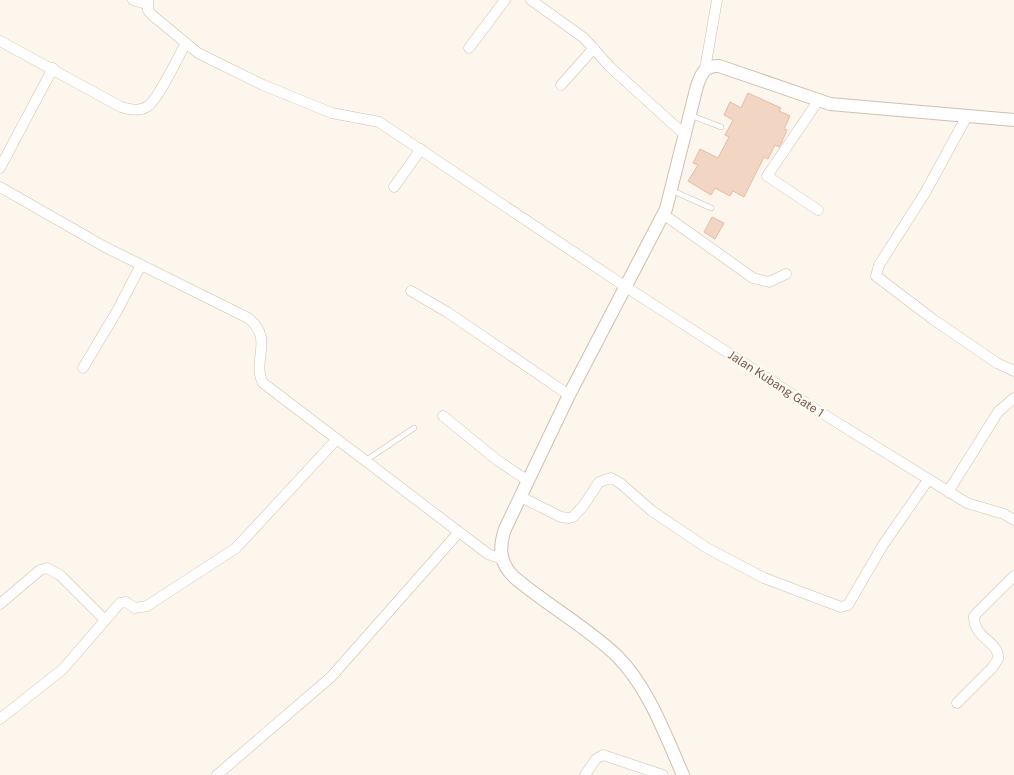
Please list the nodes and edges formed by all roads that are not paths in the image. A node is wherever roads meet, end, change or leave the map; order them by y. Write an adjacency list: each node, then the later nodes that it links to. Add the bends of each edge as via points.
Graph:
1 (133, 0): 5 (street)
2 (505, 0): 8 (street)
3 (531, 0): 9 (street)
4 (717, 0): 11 (street)
5 (147, 2): 7 (street, Jalan Kubang Gate 1, via 152,15)
6 (0, 41): 10 (street)
7 (186, 43): 10 (street, via 153,101 137,110 122,107); 19 (street, Jalan Kubang Gate 1, via 198,53 263,85 332,112 379,122)
8 (469, 48)
9 (594, 48): 12 (street); 18 (street, via 611,68)
10 (54, 68): 20 (street)
11 (705, 69): 13 (street, via 723,67); 14 (street)
12 (561, 85)
13 (818, 101): 15 (street); 25 (street, via 767,176)
14 (690, 115): 17 (lane); 18 (street)
15 (967, 116): 16 (street); 32 (street, via 879,264 876,276 934,320)
16 (1014, 120)
17 (721, 128)
18 (685, 135): 23 (street)
19 (421, 149): 22 (street); 29 (street, Jalan Kubang Gate 1)
20 (0, 168)
21 (0, 187): 27 (street)
22 (394, 187)
23 (671, 190): 24 (lane); 26 (street)
24 (711, 208)
25 (818, 210)
26 (663, 214): 28 (street, via 754,278 769,282); 29 (street)
27 (141, 265): 31 (street, via 118,311); 37 (street, via 256,324 262,340 260,373 263,383)
28 (786, 274)
29 (626, 287): 33 (street); 40 (street, Jalan Kubang Gate 1)
30 (411, 291): 33 (street)
31 (83, 368)
32 (1014, 371)
33 (569, 395): 39 (street)
34 (1014, 398): 41 (street, via 998,412)
35 (443, 416): 39 (street, via 497,460)
36 (414, 428): 38 (lane)
37 (336, 440): 38 (street); 48 (street, via 232,551 146,606 135,608 123,602)
38 (364, 461): 44 (street)
39 (528, 480): 42 (street)
40 (928, 480): 41 (street, Jalan Kubang Gate 1); 42 (street, via 883,545 848,605 840,607 764,578 707,548 652,511 611,478 599,482 584,505 569,518)
41 (948, 492): 43 (street, Jalan Kubang Gate 1)
42 (521, 497): 45 (street, via 502,538)
43 (1014, 520)
44 (459, 532): 45 (street, via 488,554); 51 (street, via 331,677)
45 (502, 559): 54 (street, via 507,570 522,584 616,655 645,695)
46 (1014, 576): 49 (street, via 974,616 976,630 996,650 998,659)
47 (0, 604): 48 (street, via 40,570 47,568 60,575)
48 (105, 620): 50 (street, via 64,669)
49 (957, 703)
50 (0, 719)
51 (217, 775)
52 (585, 775): 53 (street, via 596,759 603,755)
53 (663, 775)
54 (683, 775)

